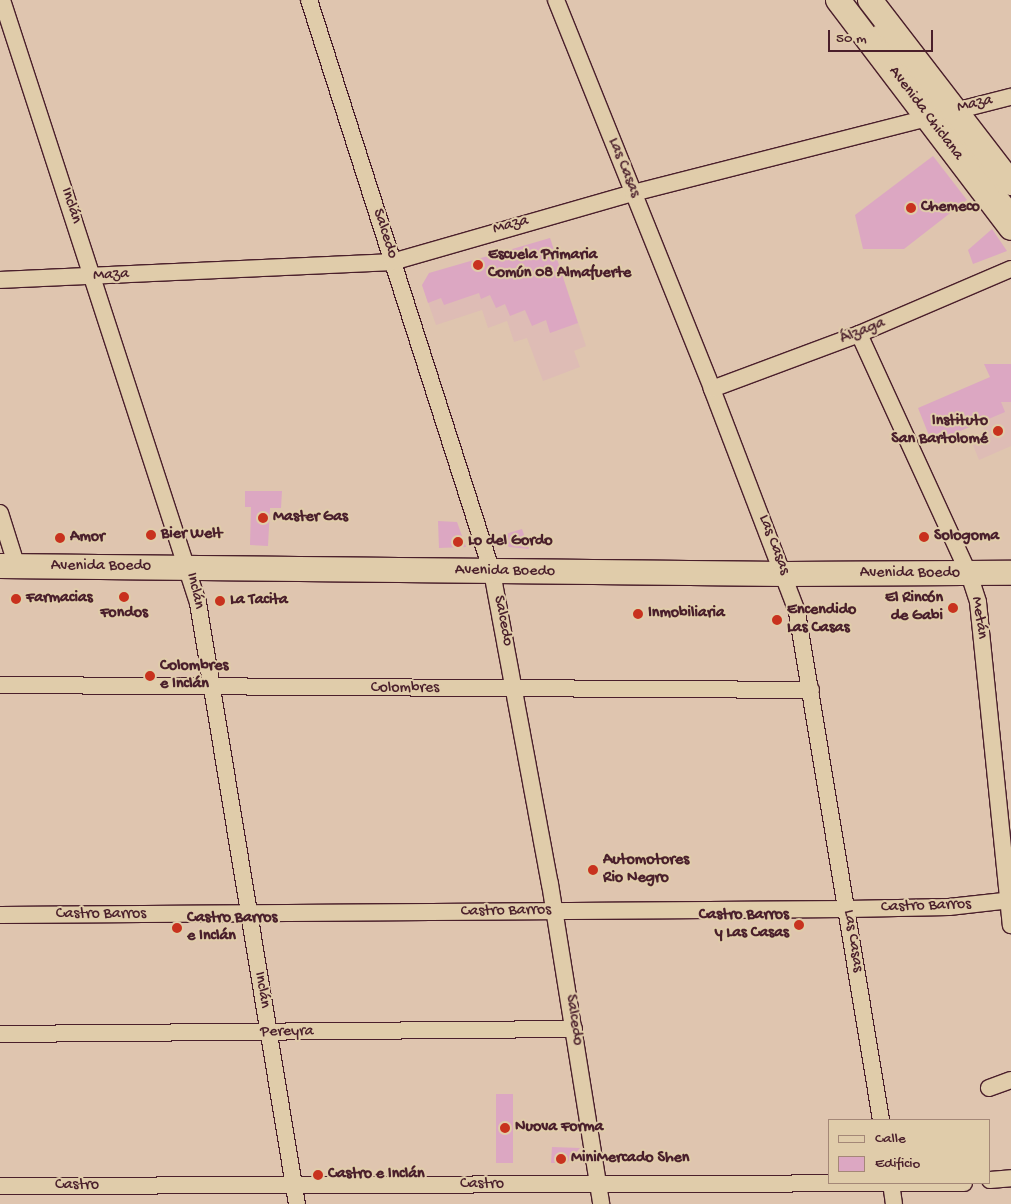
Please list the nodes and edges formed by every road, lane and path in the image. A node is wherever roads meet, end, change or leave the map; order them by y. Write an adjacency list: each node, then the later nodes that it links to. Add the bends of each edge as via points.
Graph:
1 (2, 0): 14 (street, Inclán)
2 (309, 0): 12 (street, Salcedo)
3 (556, 0): 9 (street, Las Casas)
4 (838, 0): 7 (main road, Avenida Chiclana)
5 (870, 11): 7 (main road, Avenida Chiclana)
6 (1011, 97): 7 (street, Maza)
7 (940, 114): 8 (main road, Avenida Chiclana); 9 (street, Maza); 10 (lane); 11 (main road, Avenida Chiclana)
8 (1011, 183)
9 (634, 194): 12 (street, Maza); 17 (street, Las Casas)
10 (1011, 206)
11 (1011, 228)
12 (392, 262): 14 (street, Maza); 21 (street, Salcedo)
13 (1011, 268): 16 (street, Álzaga)
14 (93, 277): 15 (street, Maza); 20 (street, Inclán)
15 (0, 280)
16 (859, 334): 17 (street, Álzaga); 24 (street, Metán)
17 (712, 389): 23 (street, Las Casas)
18 (0, 513): 19 (street)
19 (9, 566): 20 (main road, Avenida Boedo)
20 (188, 568): 21 (main road, Avenida Boedo); 26 (street, Inclán, via 198,602)
21 (492, 572): 23 (main road, Avenida Boedo); 27 (street, Salcedo)
22 (1011, 573): 24 (main road, Avenida Boedo)
23 (785, 574): 24 (main road, Avenida Boedo); 28 (street, Las Casas, via 797,612)
24 (969, 574): 29 (street, Metán, via 978,602)
25 (0, 685): 26 (street, Colombres)
26 (211, 688): 27 (street, Colombres); 33 (street, Inclán)
27 (515, 689): 28 (street, Colombres); 31 (street, Salcedo)
28 (811, 690): 30 (street, Las Casas)
29 (1010, 900): 30 (street, Castro Barros, via 949,907); 34 (street, Metán)
30 (847, 910): 31 (street, Castro Barros); 40 (street, Las Casas)
31 (554, 911): 33 (street, Castro Barros); 35 (street, Salcedo)
32 (0, 915): 33 (street, Castro Barros)
33 (249, 915): 36 (street, Inclán)
34 (1011, 924)
35 (574, 1029): 36 (street, Pereyra); 45 (street, Salcedo)
36 (269, 1033): 37 (street, Pereyra); 44 (street, Inclán)
37 (0, 1034)
38 (1011, 1080): 39 (street)
39 (988, 1088)
40 (880, 1119)
41 (1011, 1178): 42 (street)
42 (991, 1180)
43 (891, 1184): 45 (street, Castro); 49 (street)
44 (294, 1185): 45 (street, Castro); 46 (street, Castro); 47 (street, Inclán)
45 (598, 1185): 48 (street, Salcedo)
46 (0, 1186)
47 (297, 1204)
48 (601, 1204)
49 (894, 1204)

